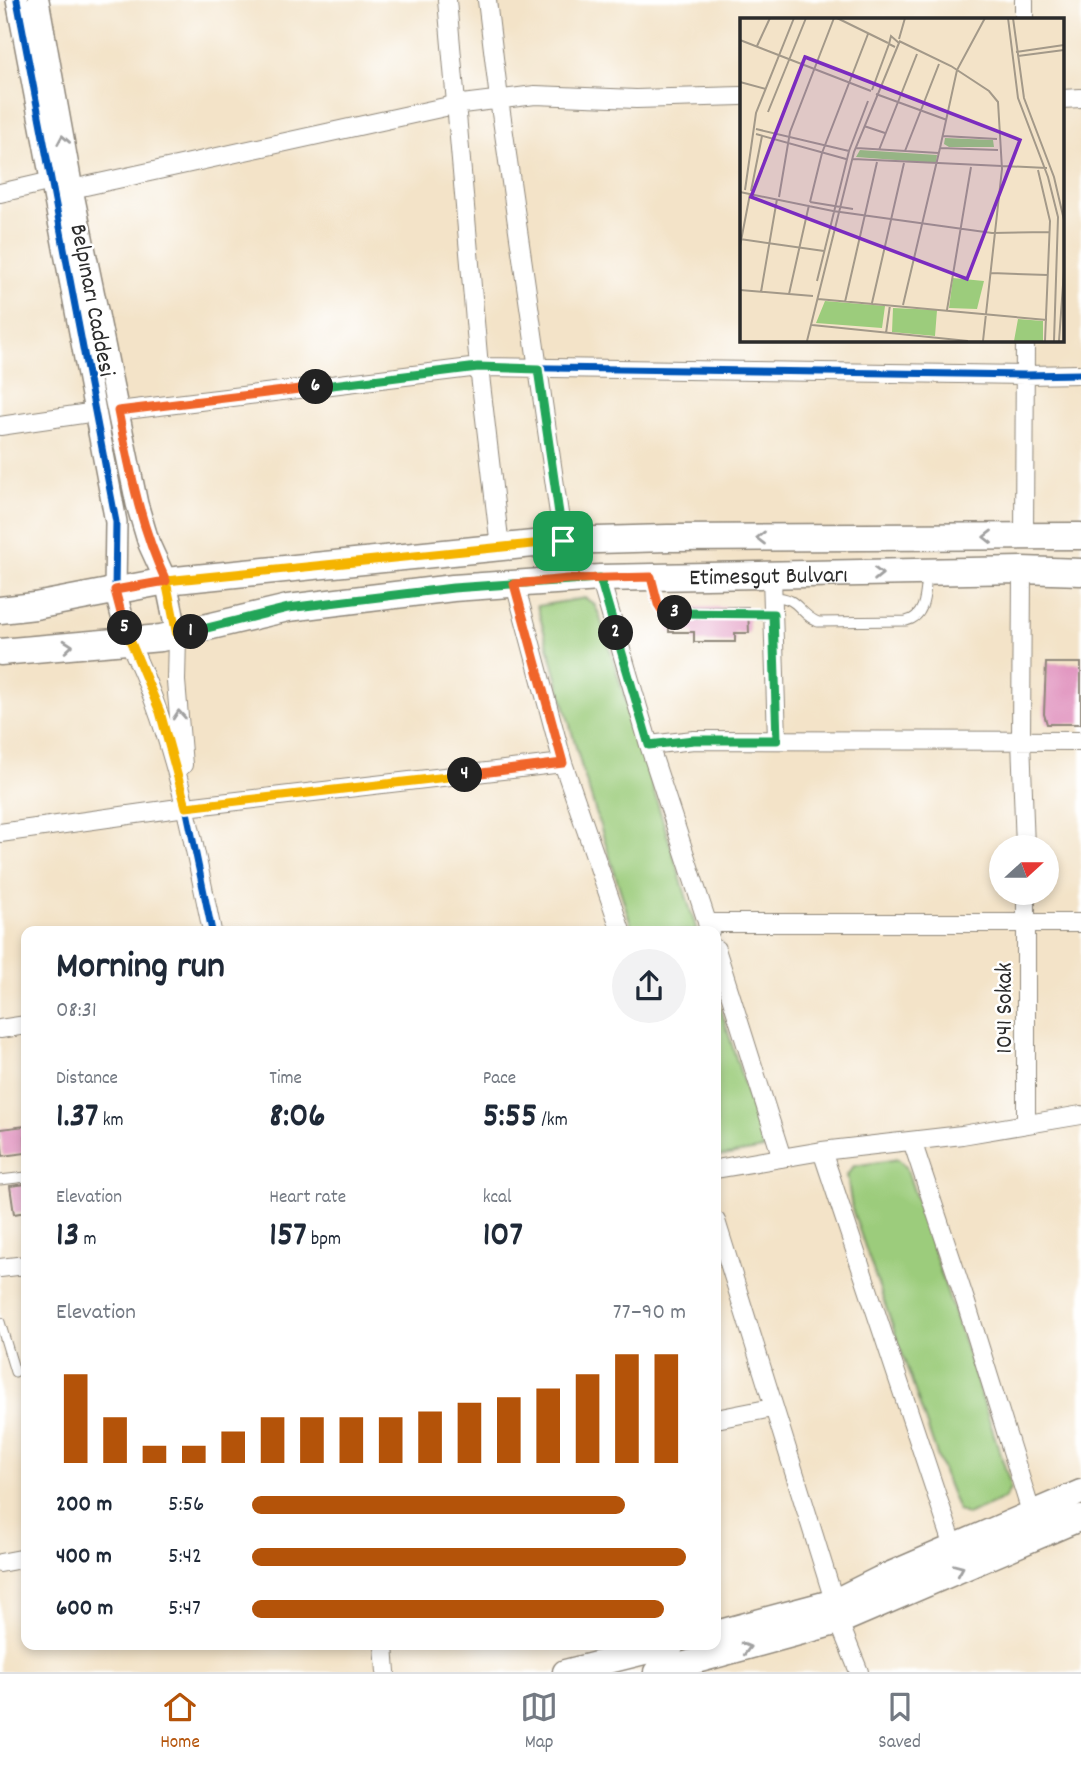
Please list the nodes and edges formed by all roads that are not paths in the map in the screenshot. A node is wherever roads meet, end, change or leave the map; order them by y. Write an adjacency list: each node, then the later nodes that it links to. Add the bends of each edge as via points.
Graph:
1 (17, 0): 10 (street, Belpınarı Caddesi)
2 (38, 0): 10 (street, Belpınarı Caddesi, one-way to 2)
3 (447, 0): 9 (street)
4 (487, 0): 8 (street)
5 (1024, 0): 6 (street)
6 (1024, 18)
7 (740, 96): 8 (street, via 535,95)
8 (499, 99): 9 (street); 14 (street)
9 (454, 105): 10 (street); 13 (street)
10 (62, 185): 11 (street); 17 (street, Belpınarı Caddesi)
11 (0, 193)
12 (1026, 341): 16 (street)
13 (478, 367): 14 (street); 17 (street); 22 (street)
14 (538, 369): 16 (street); 21 (street)
15 (1081, 374): 16 (street)
16 (1026, 375): 20 (street)
17 (107, 411): 18 (street); 28 (street, Belpınarı Caddesi, via 149,544); 30 (street, Belpınarı Caddesi, via 116,522)
18 (0, 426)
19 (1081, 536): 20 (main road, Etimesgut Bulvarı)
20 (1024, 537): 21 (main road, Etimesgut Bulvarı, one-way to 21)
21 (563, 541): 22 (main road, Etimesgut Bulvarı)
22 (500, 547): 28 (main road, Etimesgut Bulvarı)
23 (1022, 570): 24 (main road, Etimesgut Bulvarı); 25 (main road, Etimesgut Bulvarı); 37 (street)
24 (1081, 572)
25 (928, 573): 31 (main road, Etimesgut Bulvarı, one-way to 25); 31 (lane, via 922,610 912,620 818,622 794,601)
26 (651, 577): 27 (main road, Etimesgut Bulvarı); 31 (main road, Etimesgut Bulvarı); 31 (lane, via 663,612)
27 (600, 578): 29 (main road, Etimesgut Bulvarı); 39 (street)
28 (166, 581): 30 (main road, Etimesgut Bulvarı); 33 (street, Belpınarı Caddesi)
29 (514, 584): 33 (main road, Etimesgut Bulvarı, via 288,608); 40 (street)
30 (115, 590): 32 (main road, Etimesgut Bulvarı); 34 (street, Belpınarı Caddesi)
31 (773, 596): 36 (street)
32 (0, 610)
33 (177, 635): 34 (main road, Etimesgut Bulvarı); 41 (street, Belpınarı Caddesi, one-way to 33)
34 (129, 642): 35 (main road, Etimesgut Bulvarı, one-way to 34); 41 (street, Belpınarı Caddesi, via 160,712)
35 (0, 652)
36 (777, 740): 37 (street); 39 (street)
37 (1021, 740): 38 (street); 43 (street)
38 (1081, 741)
39 (649, 745): 49 (street)
40 (563, 763): 41 (street); 48 (street)
41 (186, 807): 42 (street); 47 (street, Belpınarı Caddesi)
42 (0, 833)
43 (1025, 835)
44 (1026, 905): 45 (street, 1041 Sokak)
45 (1027, 923): 46 (street); 50 (street); 55 (street, 1041 Sokak)
46 (1081, 923)
47 (211, 926)
48 (619, 926)
49 (708, 926)
50 (721, 927)
51 (721, 965): 58 (street)
52 (21, 1026): 53 (street)
53 (0, 1029)
54 (1081, 1115): 55 (street)
55 (1026, 1124): 56 (street)
56 (912, 1141): 57 (street); 70 (street)
57 (822, 1151): 58 (street); 72 (street)
58 (782, 1158): 59 (street)
59 (721, 1168)
60 (21, 1178): 61 (lane)
61 (0, 1180)
62 (721, 1238): 67 (street)
63 (21, 1266): 64 (street)
64 (0, 1268)
65 (0, 1322): 66 (lane)
66 (15, 1372)
67 (772, 1408): 68 (street); 75 (street)
68 (721, 1418)
69 (1081, 1492): 70 (main road)
70 (1031, 1512): 72 (main road)
71 (1081, 1517): 75 (main road, one-way to 71)
72 (954, 1547): 75 (main road, via 879,1579)
73 (21, 1559): 74 (street)
74 (0, 1563)
75 (837, 1612): 76 (main road); 81 (main road, one-way to 75); 82 (street)
76 (721, 1632)
77 (384, 1650): 79 (street)
78 (652, 1650): 80 (main road)
79 (386, 1672)
80 (565, 1672)
81 (656, 1672)
82 (859, 1672)

